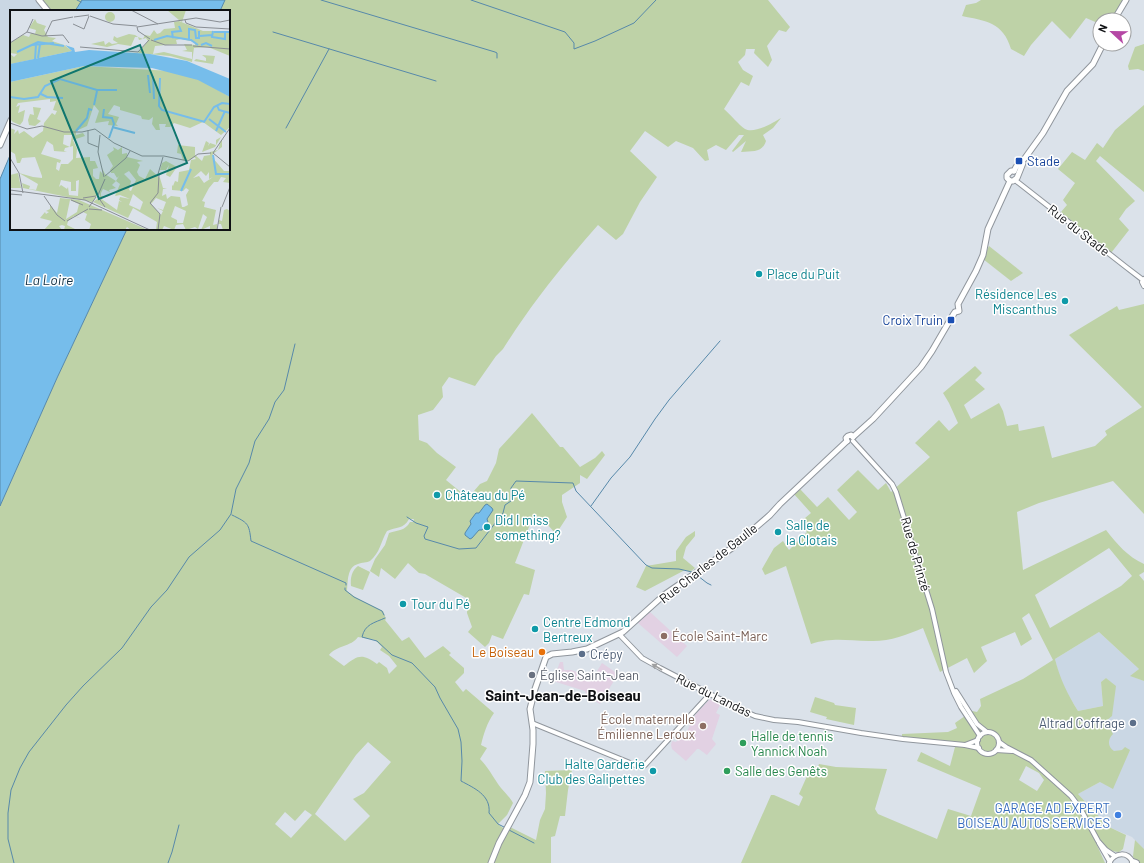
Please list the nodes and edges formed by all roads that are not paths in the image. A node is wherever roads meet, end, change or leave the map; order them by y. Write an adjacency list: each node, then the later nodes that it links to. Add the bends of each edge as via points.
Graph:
1 (39, 0): 3 (main road)
2 (1126, 0): 4 (main road)
3 (47, 10)
4 (1119, 12)
5 (1099, 52): 8 (main road, via 1094,64 1067,91 1043,134)
6 (10, 122): 7 (main road)
7 (0, 145)
8 (1025, 158): 9 (main road); 10 (main road)
9 (1014, 171): 10 (main road, via 1017,173); 10 (main road, via 1007,174 1008,178)
10 (1014, 179): 11 (street, Rue du Stade); 13 (main road, Rue Charles de Gaulle, via 988,229 976,271 932,351 921,367)
11 (1144, 279): 12 (street)
12 (1144, 286)
13 (851, 439): 14 (main road, Rue Charles de Gaulle, via 732,548 664,596); 15 (street, Rue de Prinzé, via 888,479 896,492 932,609)
14 (619, 634): 16 (street, Rue du Landas, one-way to 14, via 642,658); 17 (main road, Rue Charles de Gaulle, via 588,649 546,657 530,709)
15 (950, 682): 18 (street, Rue de Prinzé, via 977,724); 19 (street, Rue de Prinzé)
16 (710, 694): 17 (street, via 658,753 642,766 635,766); 21 (street, Rue du Landas, via 765,718 903,739)
17 (532, 723): 27 (main road, via 530,782)
18 (987, 732): 19 (street); 20 (street, via 996,735)
19 (979, 738): 21 (street, Rue du Landas); 22 (street)
20 (999, 742): 23 (street); 24 (street)
21 (965, 745): 22 (street, Rue du Landas)
22 (979, 748): 23 (street, via 982,752 988,753)
23 (996, 750): 24 (street)
24 (1014, 752): 25 (street, via 1031,760 1071,796)
25 (1098, 841): 26 (street); 28 (street)
26 (1115, 856): 28 (street); 29 (street, via 1124,855)
27 (491, 863)
28 (1109, 863)
29 (1134, 863)

